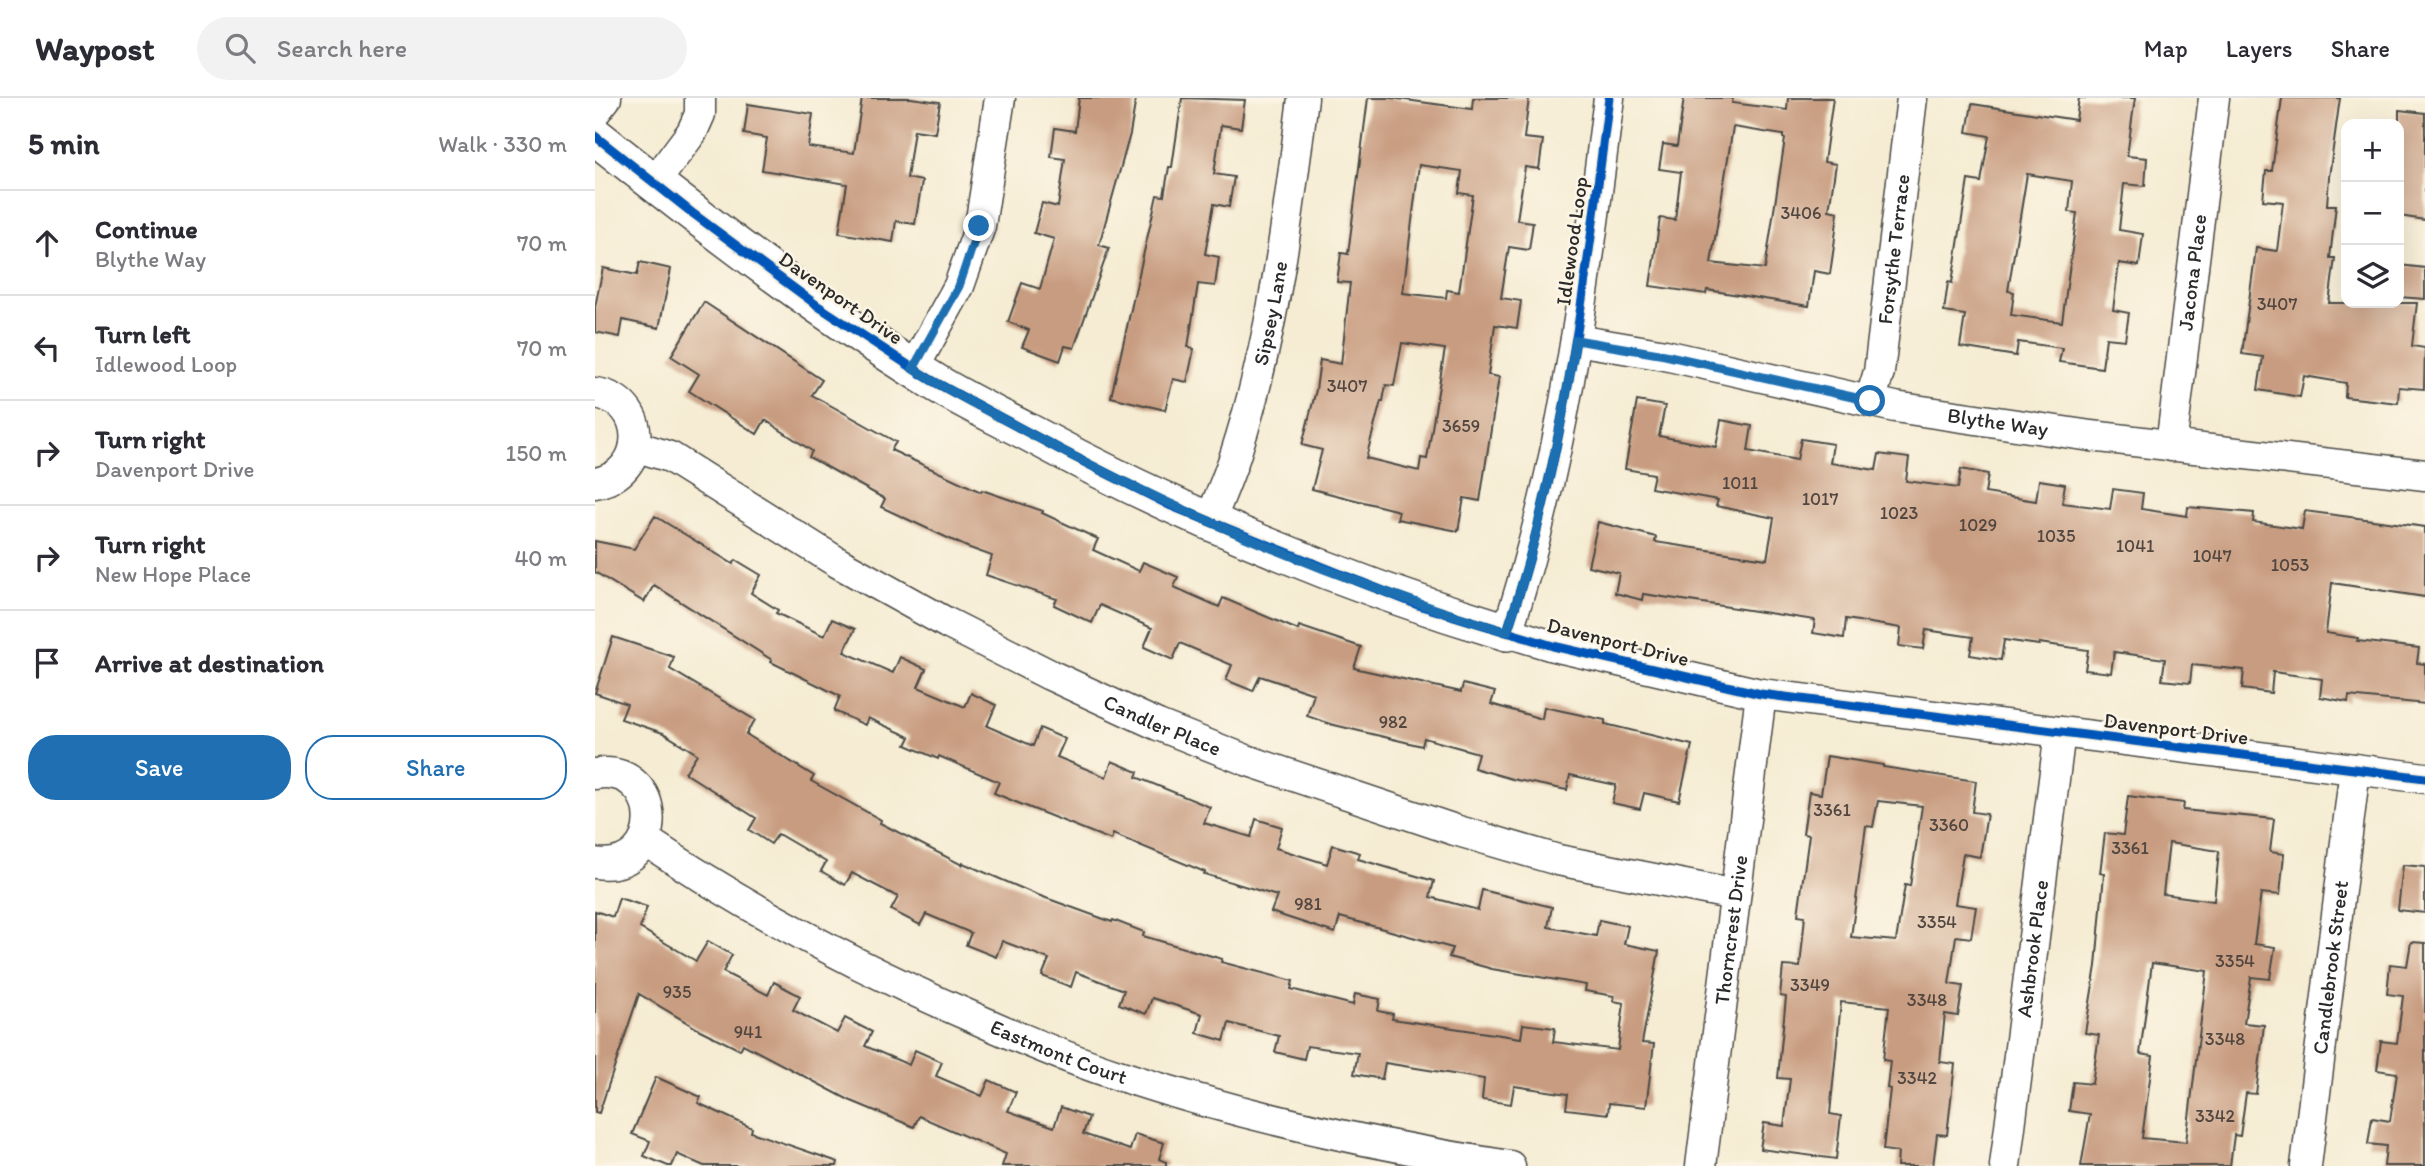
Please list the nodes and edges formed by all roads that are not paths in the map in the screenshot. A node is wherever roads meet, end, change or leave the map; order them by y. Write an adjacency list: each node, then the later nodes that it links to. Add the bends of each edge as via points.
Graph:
1 (606, 98): 8 (street)
2 (700, 98): 10 (street, via 700,114 692,132)
3 (1000, 98): 12 (street, via 979,226 959,286)
4 (1303, 98): 19 (street, Sipsey Lane, via 1287,228 1265,345 1235,459)
5 (1609, 98): 11 (street, Idlewood Loop)
6 (1912, 98): 14 (street, Forsythe Terrace, via 1879,372)
7 (2214, 98): 16 (street, Jacona Place)
8 (595, 112)
9 (595, 136): 10 (street, Davenport Drive)
10 (654, 183): 12 (street, Davenport Drive, via 818,306)
11 (1576, 340): 14 (street, Blythe Way); 20 (street, Idlewood Loop, via 1543,507)
12 (913, 369): 19 (street, Davenport Drive, via 1059,449)
13 (595, 393): 15 (street, via 624,406 636,432)
14 (1870, 401): 16 (street, Blythe Way)
15 (635, 446): 18 (street, via 620,473); 28 (street, Candler Place, via 670,457 837,562 947,623 1158,725 1246,760 1455,830 1558,860)
16 (2171, 446): 17 (street, Blythe Way)
17 (2425, 475)
18 (595, 483)
19 (1210, 521): 20 (street, Davenport Drive, via 1418,605)
20 (1507, 632): 21 (street, Davenport Drive)
21 (1762, 694): 22 (street, Davenport Drive); 28 (street, Thorncrest Drive)
22 (2060, 732): 23 (street, Davenport Drive); 31 (street, Ashbrook Place)
23 (2355, 769): 25 (street, Davenport Drive); 32 (street, Candlebrook Street)
24 (595, 774): 26 (street, via 626,778 637,787 650,813)
25 (2425, 778)
26 (645, 840): 27 (street, via 622,861); 29 (street, Eastmont Court, via 699,877 913,992 1116,1075 1350,1138)
27 (595, 863)
28 (1735, 895): 30 (street, Thorncrest Drive)
29 (1510, 1166)
30 (1701, 1166)
31 (2005, 1166)
32 (2306, 1166)

